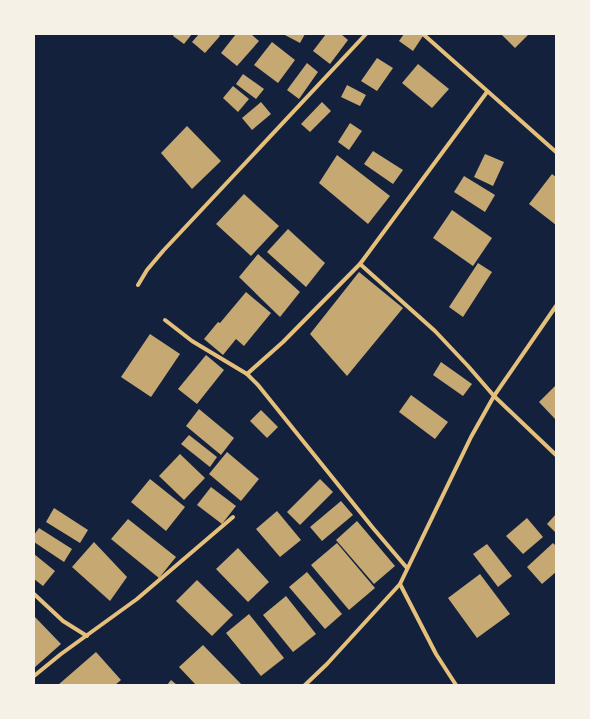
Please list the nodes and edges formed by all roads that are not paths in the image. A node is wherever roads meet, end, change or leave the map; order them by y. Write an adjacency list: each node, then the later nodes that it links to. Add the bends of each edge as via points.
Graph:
1 (366, 34): 6 (street, via 163,251)
2 (424, 34): 3 (street)
3 (487, 92): 4 (street); 5 (street)
4 (556, 152)
5 (360, 264): 9 (street, via 283,342); 10 (street, via 435,331)
6 (138, 285)
7 (556, 306): 10 (street)
8 (165, 320): 9 (street, via 192,341)
9 (247, 374): 13 (street)
10 (494, 396): 11 (street); 13 (street)
11 (556, 455)
12 (233, 517): 16 (street, via 136,599)
13 (407, 568): 14 (street)
14 (400, 584): 18 (street); 19 (street, via 436,654)
15 (34, 594): 16 (street, via 63,621)
16 (87, 636): 17 (street)
17 (34, 676)
18 (305, 685)
19 (456, 685)

